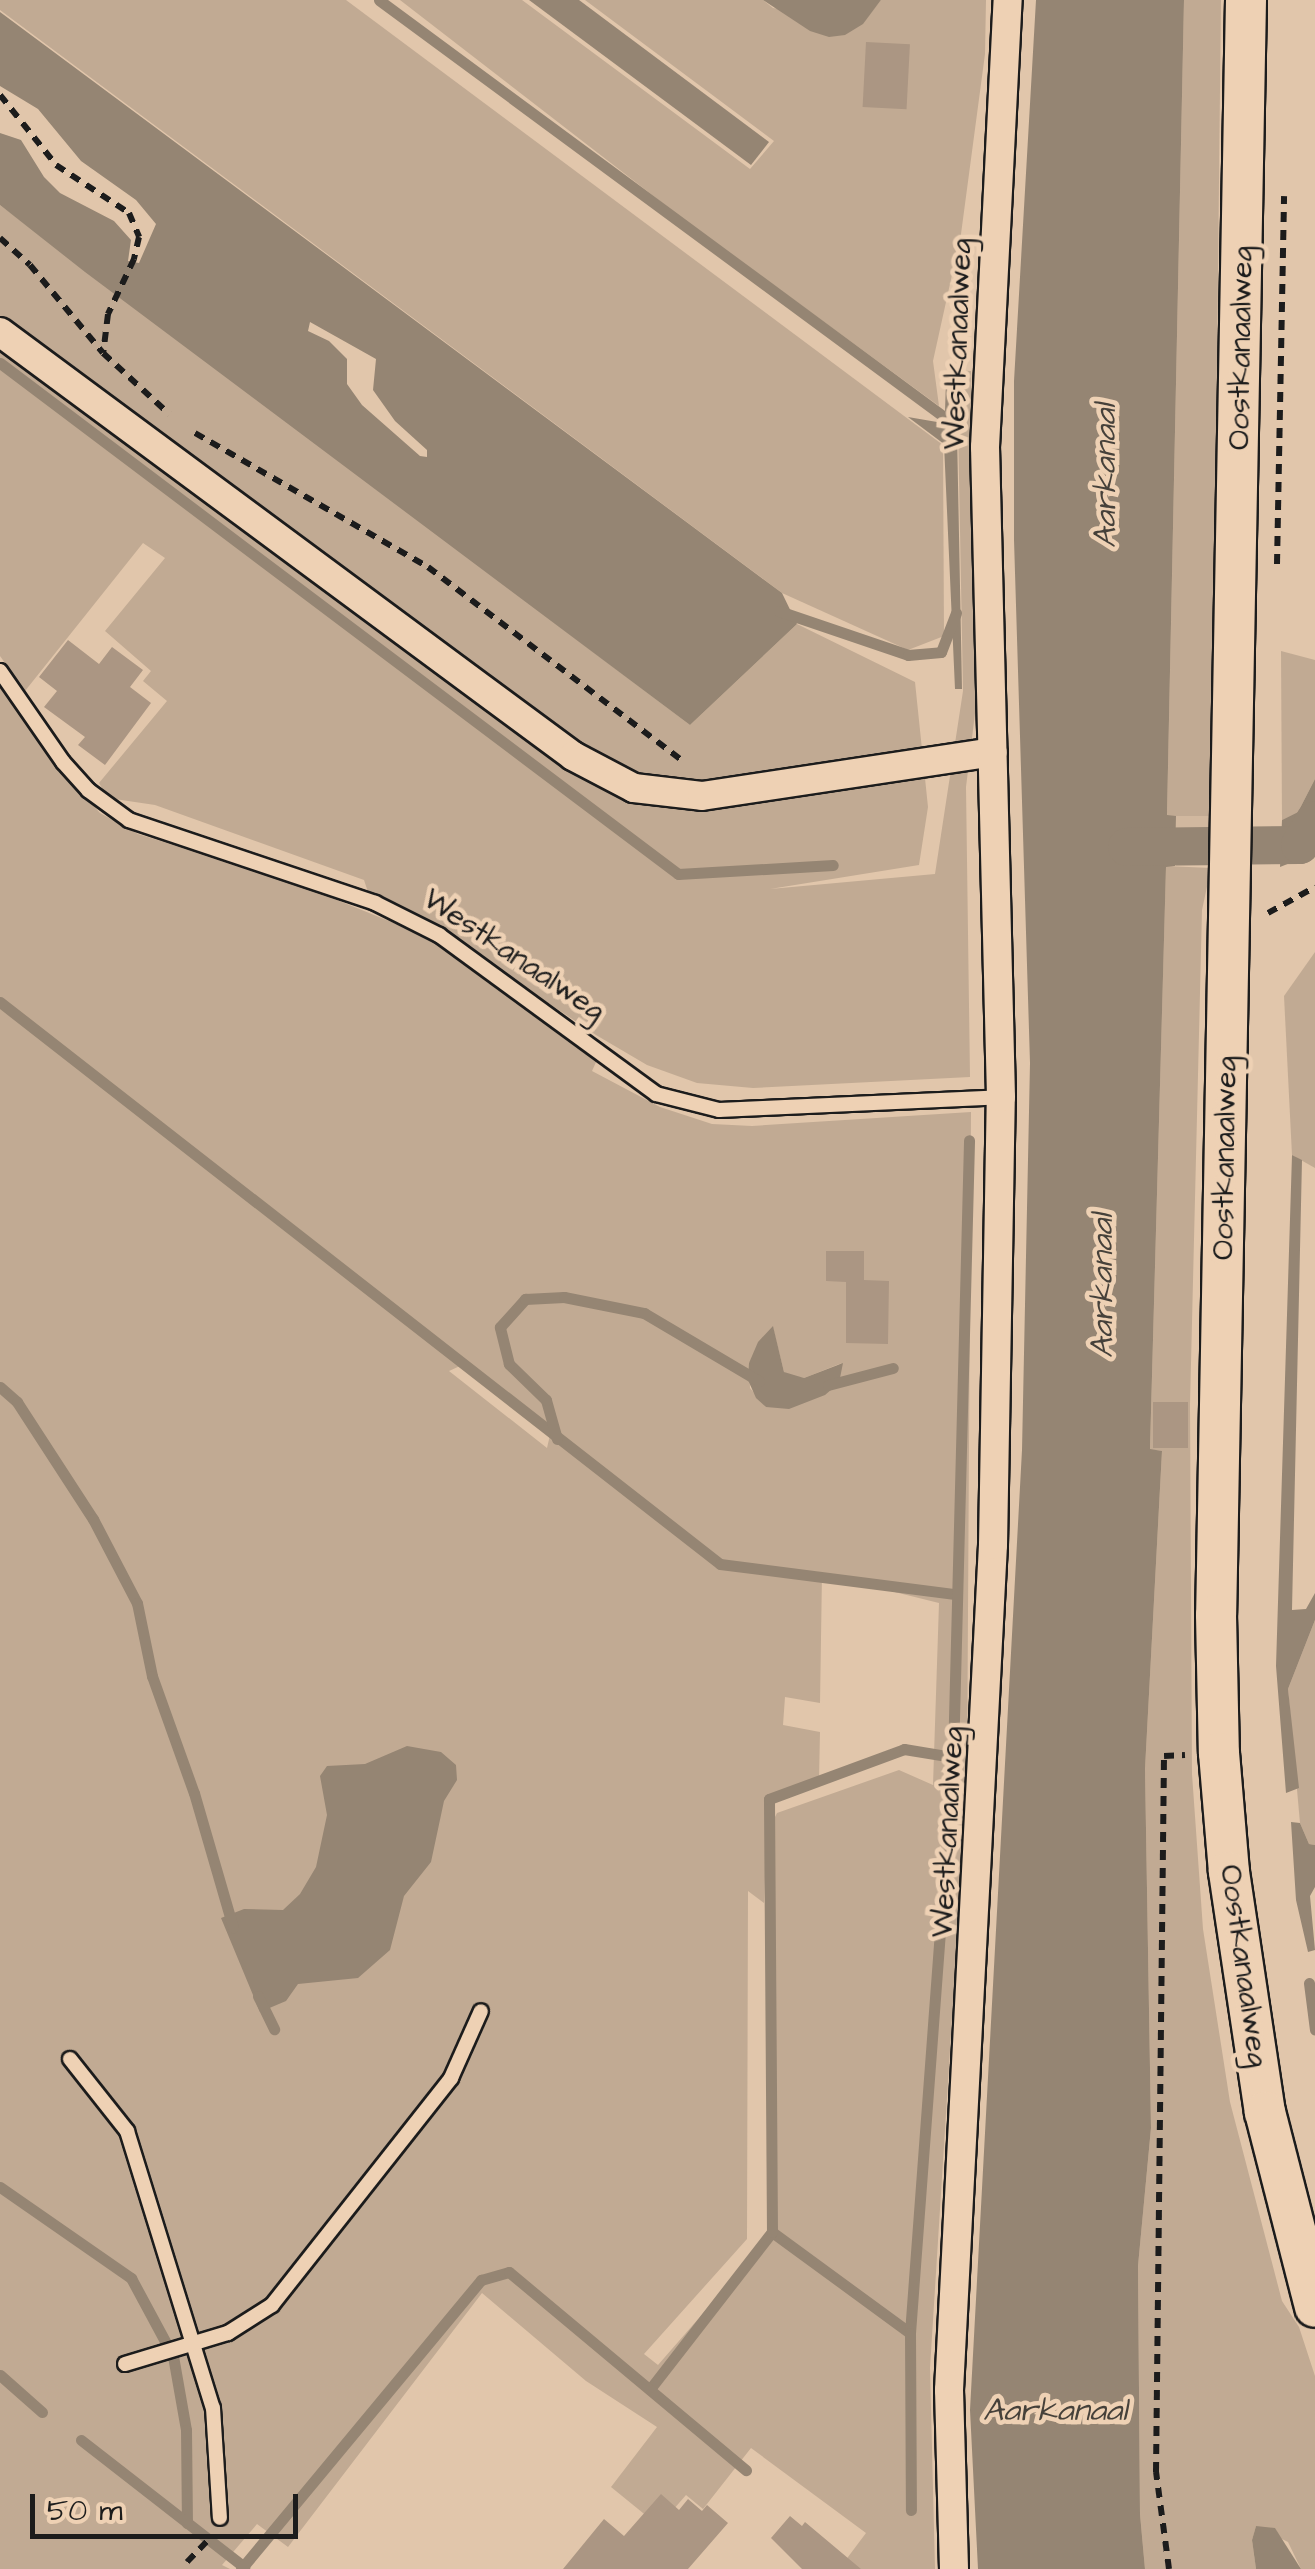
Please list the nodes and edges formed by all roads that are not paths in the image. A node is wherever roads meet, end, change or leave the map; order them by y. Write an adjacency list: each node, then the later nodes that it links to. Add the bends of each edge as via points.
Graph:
1 (1008, 0): 5 (street, Westkanaalweg, via 987,358)
2 (1246, 0): 9 (main road, Oostkanaalweg, via 1234,778 1249,909 1216,1615 1219,1753 1229,1872 1262,2093)
3 (0, 332): 5 (street, via 572,756 634,788 710,794)
4 (0, 671): 6 (lane, Westkanaalweg, via 88,790 129,820 375,904 438,935 656,1094 719,1110)
5 (993, 752): 6 (street, Westkanaalweg)
6 (1001, 1097): 13 (street, Westkanaalweg, via 992,1564 949,2390)
7 (480, 2011): 10 (lane, via 451,2078 272,2305 228,2333)
8 (70, 2060): 10 (lane, via 127,2130)
9 (1315, 2307)
10 (189, 2345): 11 (lane); 12 (lane, via 213,2408)
11 (125, 2364)
12 (220, 2518)
13 (954, 2569)

